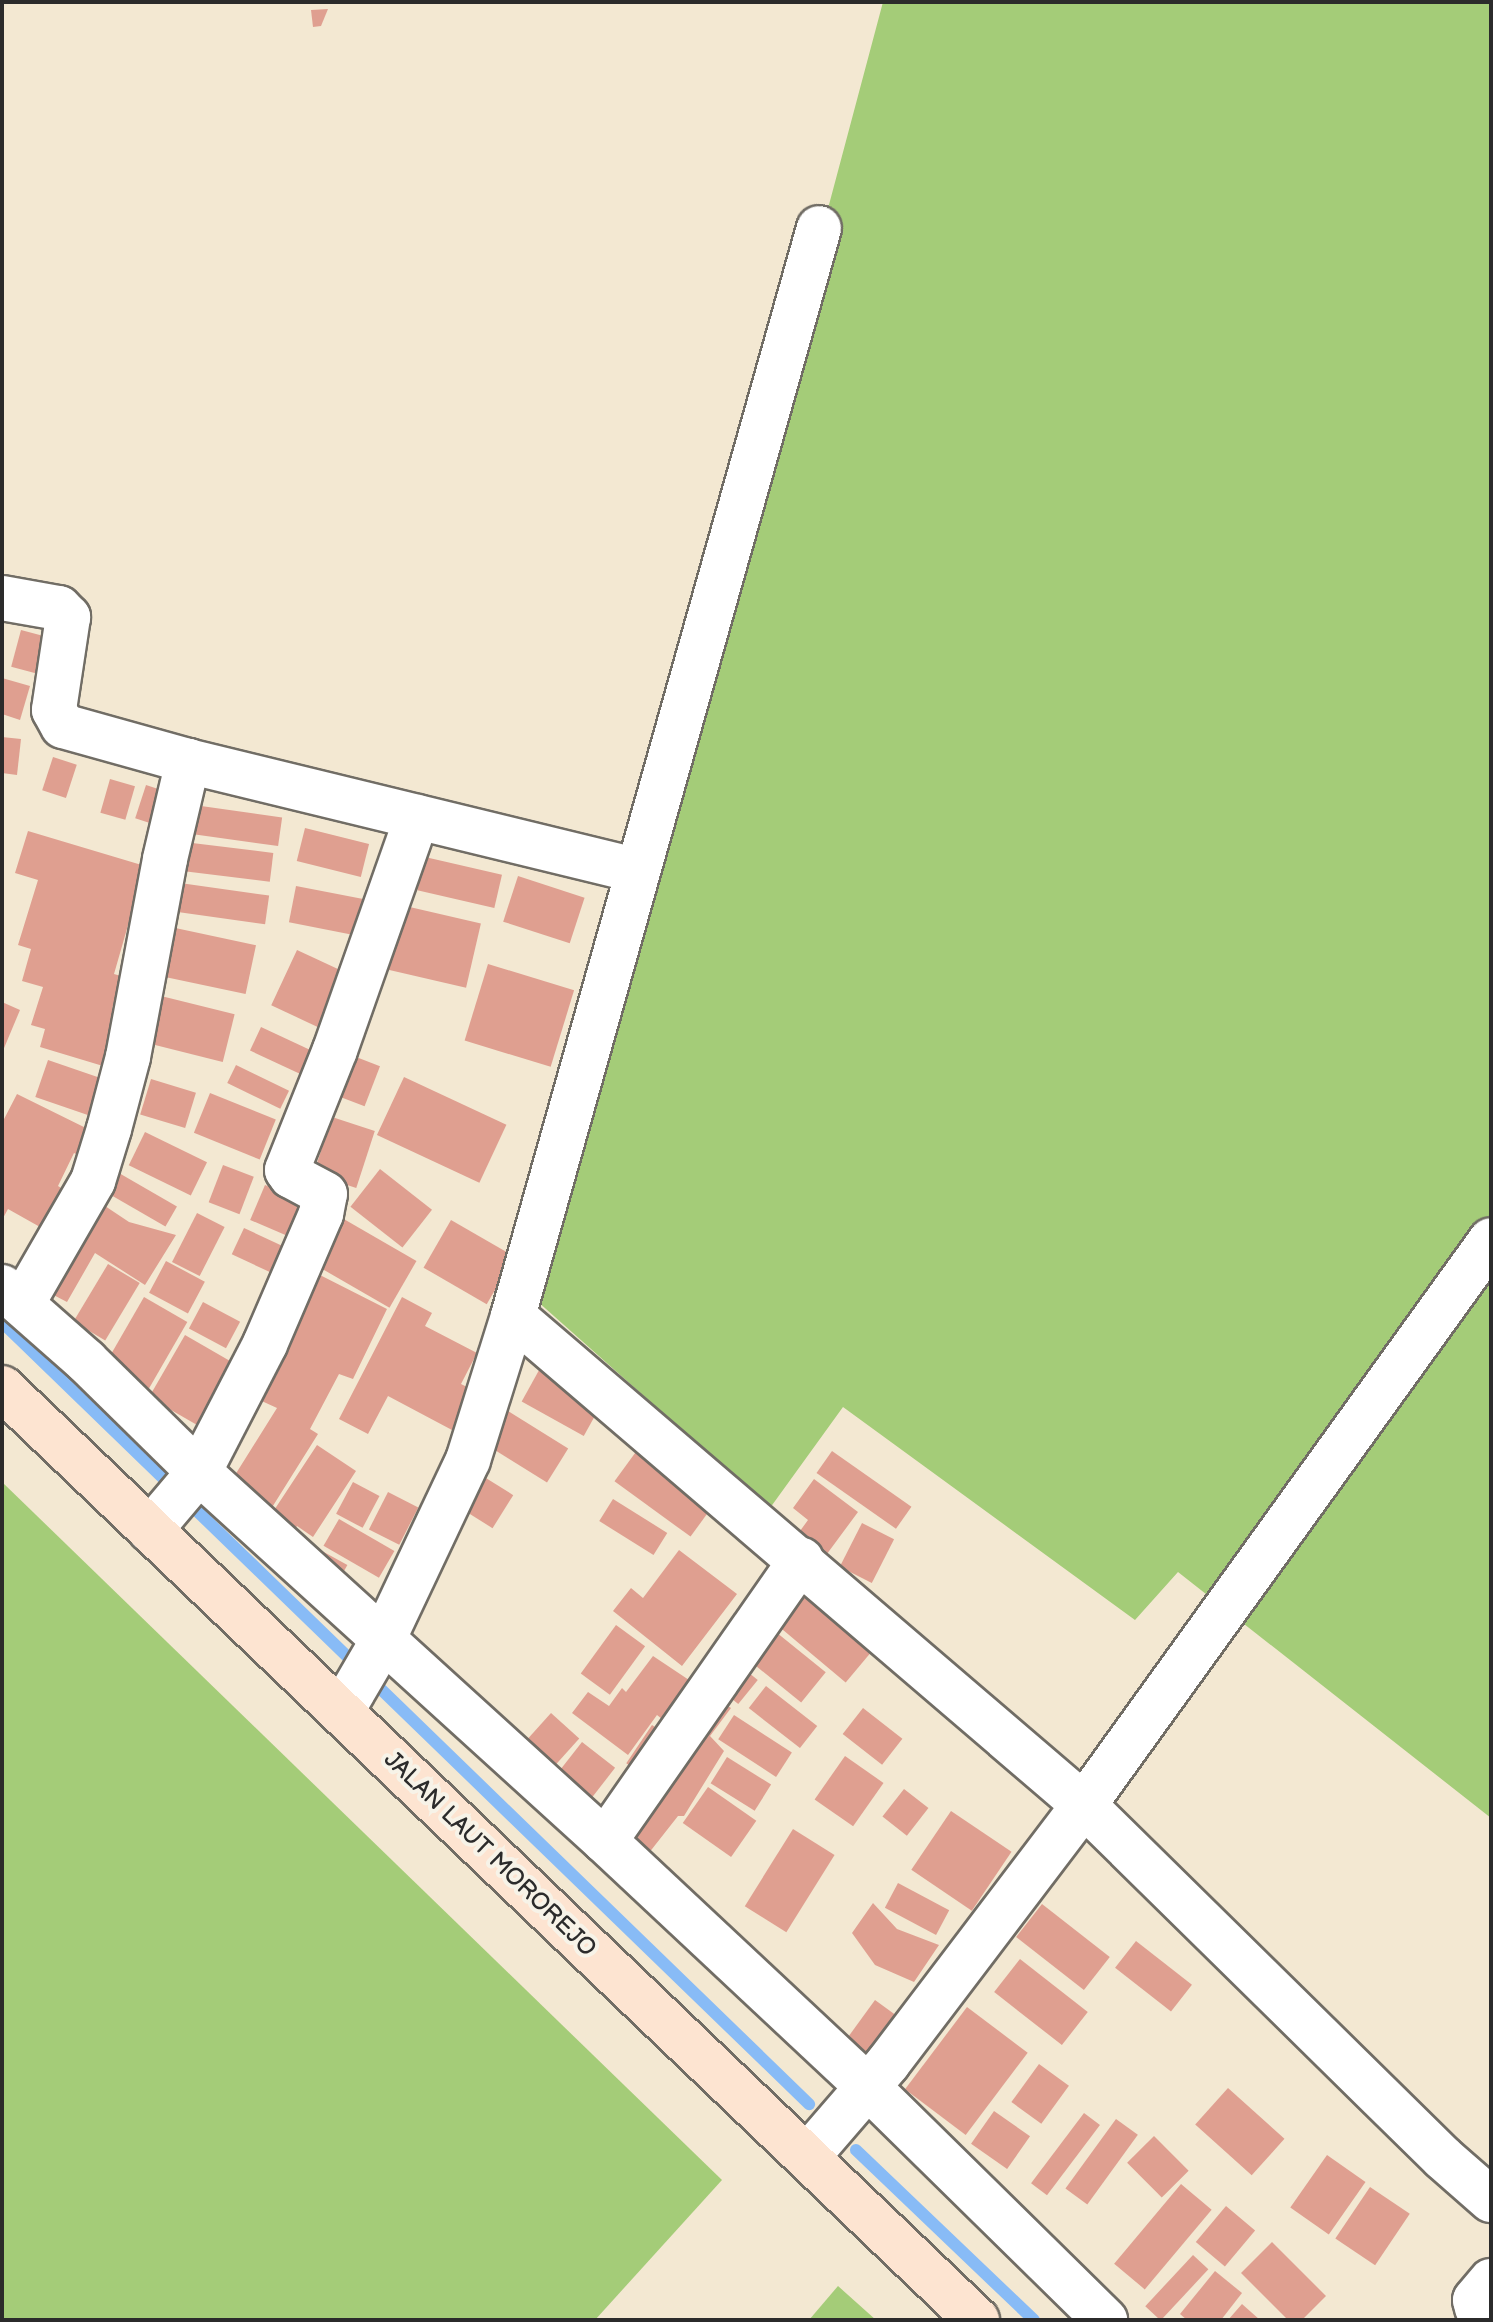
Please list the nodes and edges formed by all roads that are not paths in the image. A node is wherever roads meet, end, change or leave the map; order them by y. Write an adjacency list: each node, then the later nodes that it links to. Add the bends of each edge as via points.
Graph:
1 (819, 228): 5 (street)
2 (2, 598): 3 (street, via 59,608 68,617 54,710 63,726)
3 (188, 761): 4 (street); 7 (street, via 128,1057 93,1181)
4 (417, 817): 5 (street); 10 (street, via 287,1170 325,1194 321,1214 265,1344)
5 (638, 871): 8 (street)
6 (1491, 1240): 15 (street)
7 (12, 1296): 10 (street, via 86,1361)
8 (513, 1316): 12 (street); 13 (street, via 468,1460)
9 (2, 1388): 11 (street, JALAN LAUT MOROREJO)
10 (196, 1477): 11 (street); 13 (street)
11 (155, 1524): 14 (street, JALAN LAUT MOROREJO)
12 (801, 1560): 15 (street); 16 (street)
13 (381, 1644): 14 (street); 16 (street)
14 (349, 1699): 18 (street, JALAN LAUT MOROREJO)
15 (1084, 1805): 17 (street); 19 (street)
16 (605, 1841): 17 (street)
17 (867, 2086): 18 (street); 22 (street)
18 (807, 2157): 21 (street, JALAN LAUT MOROREJO)
19 (1491, 2200)
20 (1491, 2281): 23 (street, via 1475,2300)
21 (977, 2320)
22 (1105, 2320)
23 (1491, 2320)

